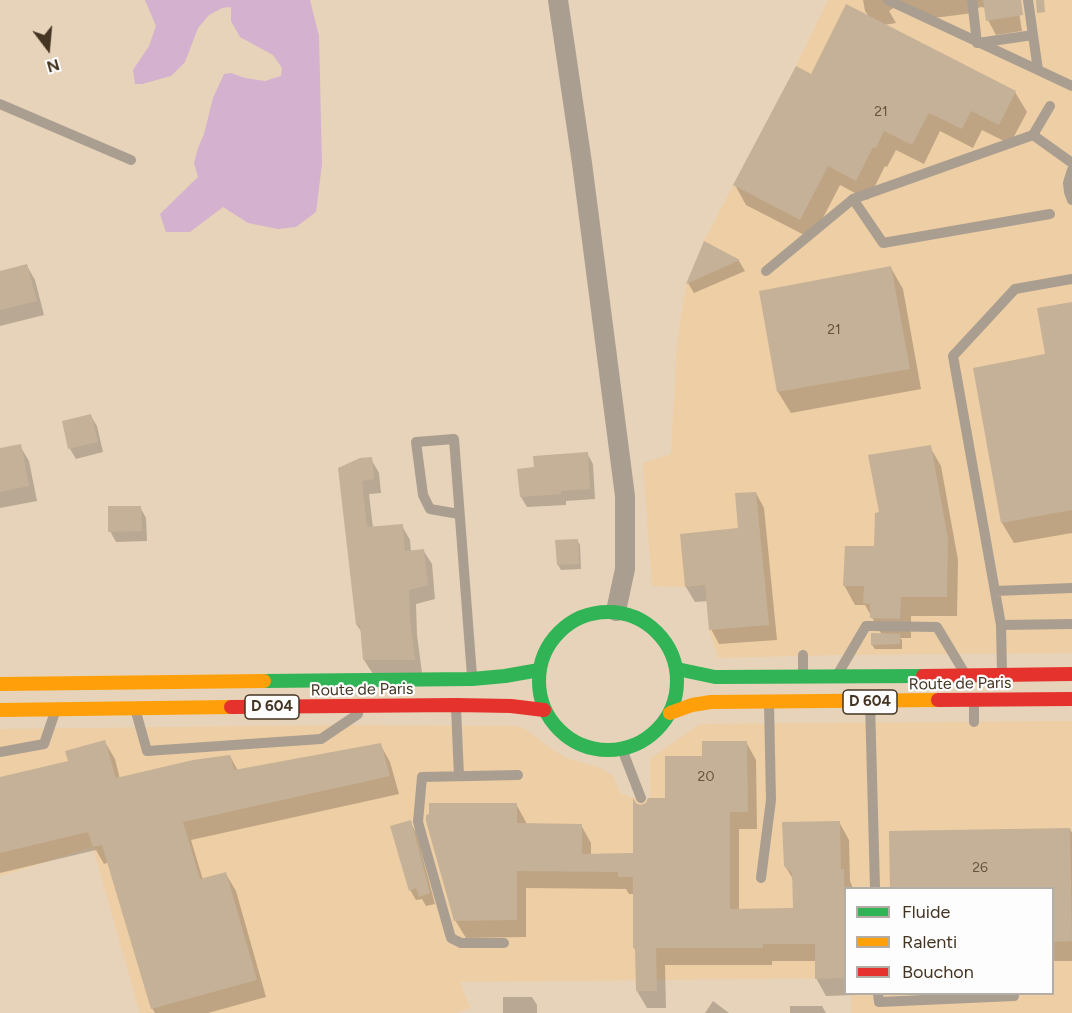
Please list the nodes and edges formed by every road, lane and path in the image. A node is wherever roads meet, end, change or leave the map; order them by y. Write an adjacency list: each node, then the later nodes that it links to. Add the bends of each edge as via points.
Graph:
1 (558, 0): 23 (street, via 625,496 626,569)
2 (888, 0): 6 (lane)
3 (972, 0): 6 (lane)
4 (1030, 0): 5 (lane)
5 (1033, 35): 6 (lane); 7 (lane)
6 (977, 43): 7 (lane)
7 (1038, 70): 8 (lane)
8 (1072, 86)
9 (0, 104): 12 (lane)
10 (1050, 106): 11 (lane)
11 (1033, 135): 13 (lane); 15 (lane)
12 (131, 160)
13 (1072, 163)
14 (1072, 170): 16 (lane, via 1068,183)
15 (853, 199): 17 (lane, via 883,243); 18 (lane)
16 (1072, 200)
17 (1050, 214)
18 (766, 272)
19 (1072, 279): 22 (lane, via 1015,289 953,356)
20 (459, 514): 20 (lane, via 454,439 416,442 423,495 430,509); 34 (lane)
21 (1072, 588): 22 (lane)
22 (995, 591): 25 (lane)
23 (616, 611): 27 (main road, via 638,618 656,630 670,648); 28 (main road, via 595,612 575,619 545,649)
24 (1072, 624): 25 (lane)
25 (1001, 625): 29 (lane)
26 (803, 655): 32 (lane)
27 (677, 669): 32 (main road, Route de Paris / D 604, via 715,677); 46 (main road, via 677,692)
28 (538, 670): 34 (main road, Route de Paris / D 604); 45 (main road)
29 (1002, 674): 30 (main road, Route de Paris / D 604); 31 (main road, Route de Paris / D 604)
30 (1072, 674)
31 (966, 675): 33 (main road, Route de Paris / D 604); 33 (lane, via 937,627 866,626)
32 (802, 677): 33 (main road, Route de Paris / D 604)
33 (837, 677)
34 (472, 679): 35 (main road, Route de Paris / D 604)
35 (0, 684)
36 (1072, 699): 37 (main road, Route de Paris / D 604)
37 (974, 700): 39 (main road, Route de Paris / D 604); 47 (lane)
38 (769, 702): 39 (main road, Route de Paris / D 604); 46 (main road, Route de Paris / D 604, via 711,702); 53 (lane, via 771,800)
39 (870, 702): 54 (lane)
40 (456, 705): 41 (main road, Route de Paris / D 604); 45 (main road, Route de Paris / D 604); 51 (lane)
41 (369, 706): 42 (main road, Route de Paris / D 604); 42 (lane, via 321,739 147,751)
42 (135, 708): 43 (main road, Route de Paris / D 604)
43 (56, 709): 44 (main road, Route de Paris / D 604); 49 (lane, via 44,744)
44 (0, 710)
45 (544, 710): 48 (main road, via 554,726 585,747)
46 (670, 713): 48 (main road, via 650,736)
47 (974, 722)
48 (622, 749): 52 (lane)
49 (0, 752)
50 (518, 775): 51 (lane)
51 (459, 776): 55 (lane, via 422,777 418,822 451,938 461,943)
52 (641, 798)
53 (761, 878)
54 (875, 887)
55 (504, 943)
56 (1014, 996): 57 (lane)
57 (879, 1003)

